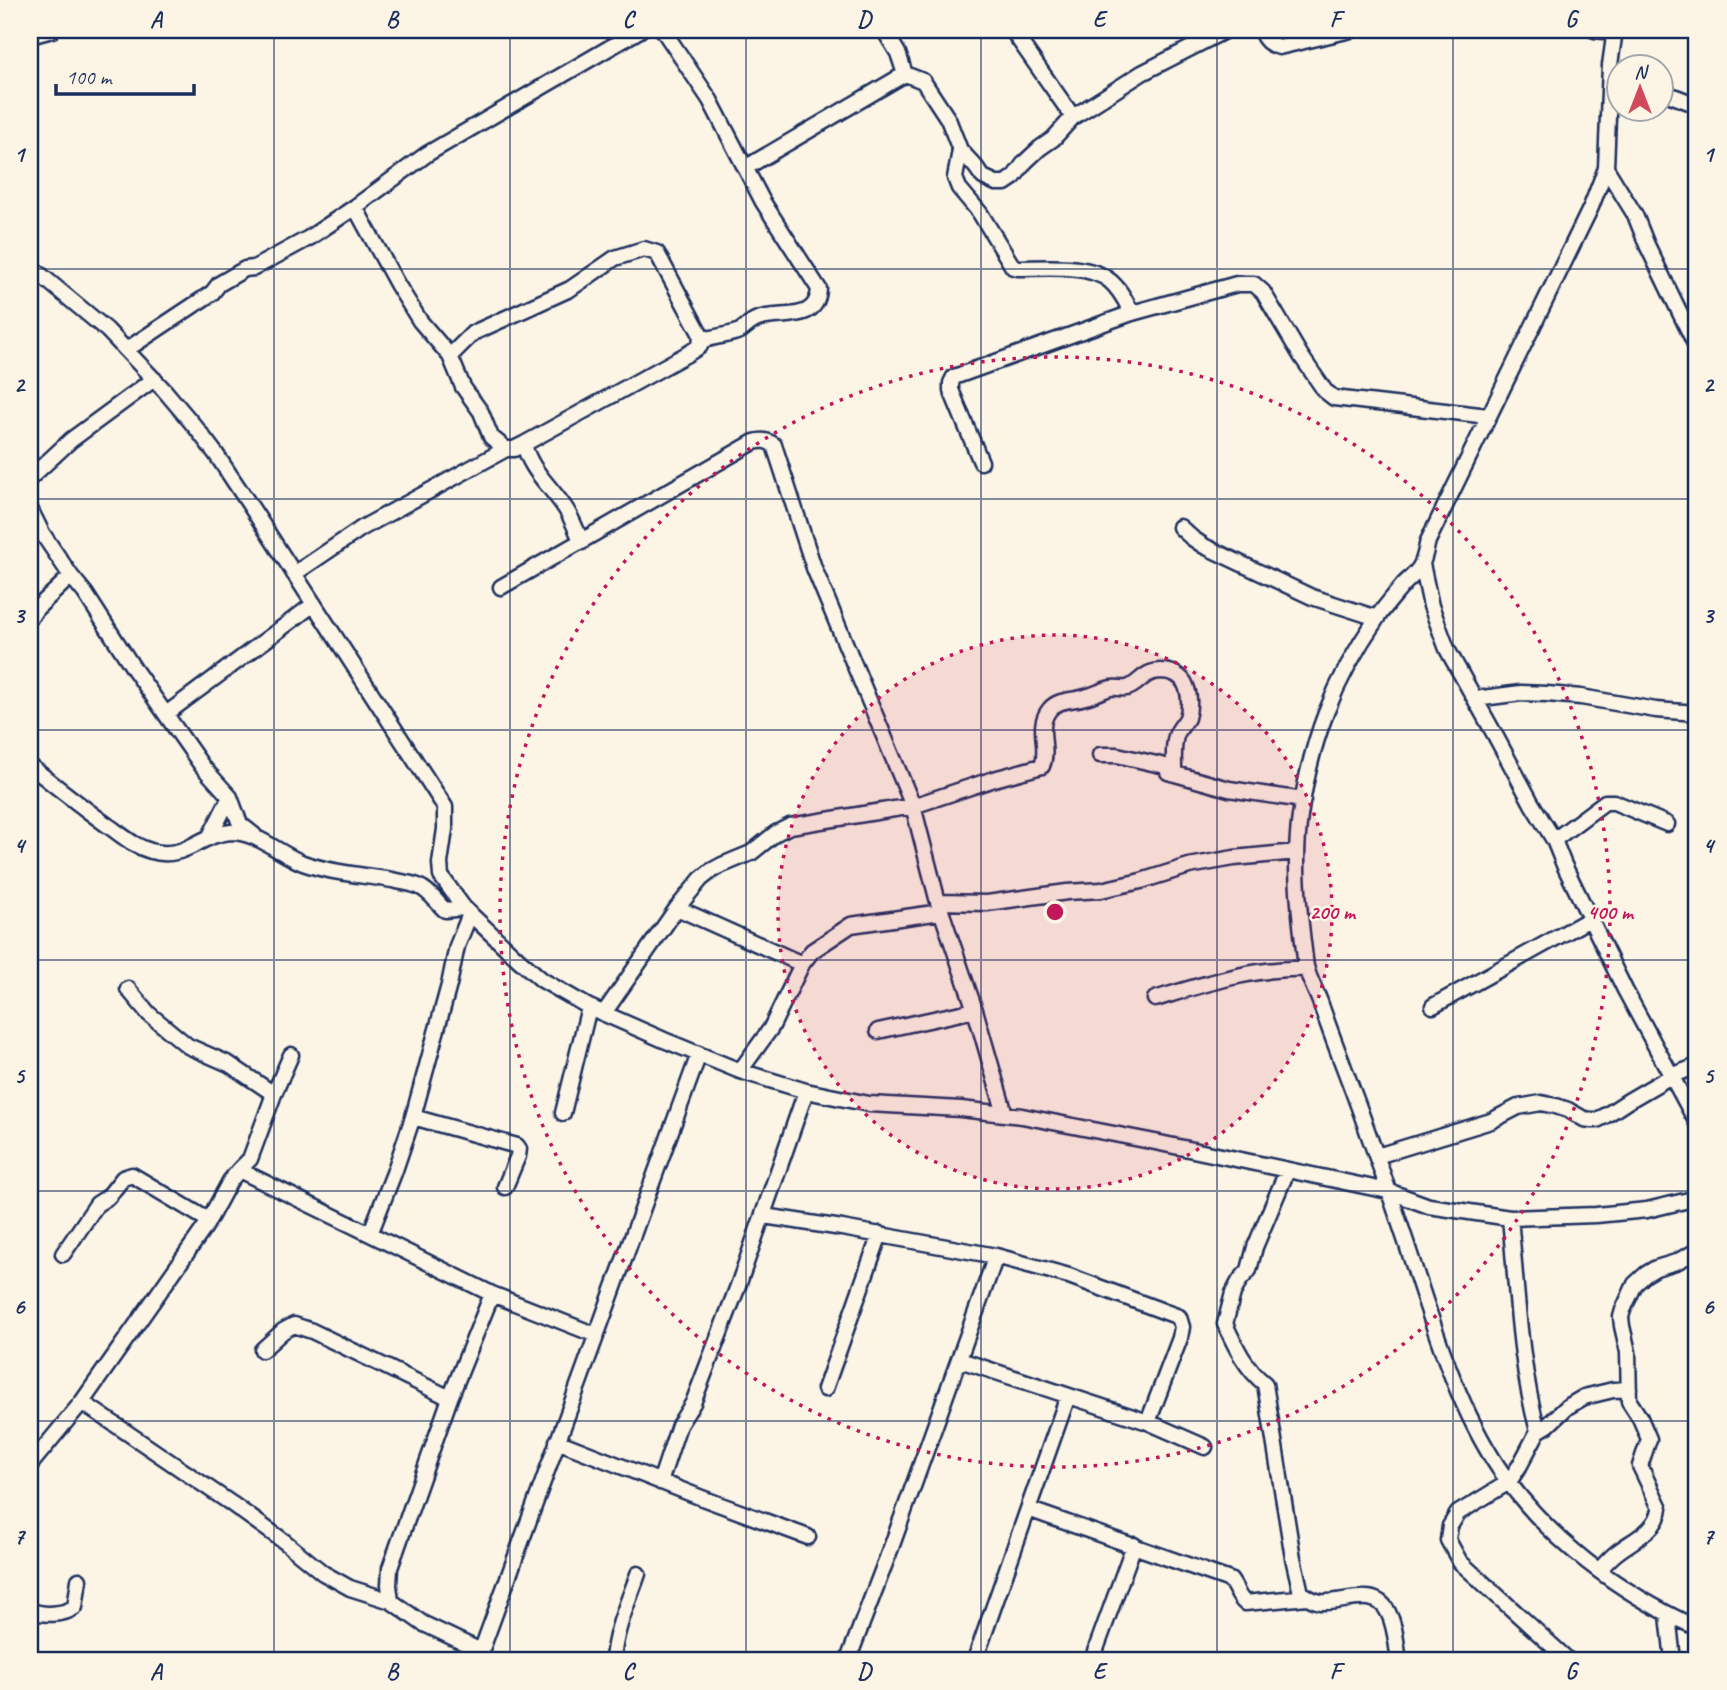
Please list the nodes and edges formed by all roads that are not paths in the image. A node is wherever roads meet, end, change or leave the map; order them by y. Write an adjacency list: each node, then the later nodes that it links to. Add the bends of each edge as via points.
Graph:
1 (52, 30): 11 (street)
2 (640, 30): 21 (street, via 427,154)
3 (663, 30): 19 (street, via 710,100)
4 (884, 30): 13 (street)
5 (1012, 30): 16 (street)
6 (1226, 30): 16 (street, via 1142,73)
7 (1261, 30): 8 (street, via 1269,43 1279,47)
8 (1351, 30)
9 (1594, 30): 10 (street)
10 (1615, 31): 12 (street)
11 (30, 36)
12 (1614, 52)
13 (905, 74): 18 (street, via 923,81 936,98); 19 (street)
14 (1674, 96): 15 (street)
15 (1697, 105)
16 (1073, 117): 18 (street, via 1005,183 983,177)
17 (1610, 122): 20 (street)
18 (960, 150): 23 (street, via 955,178 959,188 1013,267 1084,270 1107,278)
19 (745, 168): 24 (street, via 819,289 818,298 812,308 800,313 754,320 738,332 708,339)
20 (1606, 168): 25 (street, via 1635,215); 29 (street)
21 (355, 207): 26 (street, via 284,253 225,280); 27 (street, via 420,321)
22 (30, 266): 26 (street)
23 (1132, 313): 29 (street, via 1237,284 1254,284 1330,396); 32 (street, via 954,377 951,390)
24 (701, 335): 27 (street, via 657,253 644,249 615,258 570,289 472,333); 30 (street, via 699,346 689,353)
25 (1697, 348)
26 (126, 350): 28 (street)
27 (450, 356): 31 (street, via 491,437)
28 (154, 379): 33 (street, via 71,440); 38 (street, via 216,454)
29 (1488, 416): 37 (street, via 1428,541)
30 (524, 444): 31 (street); 36 (street)
31 (506, 449): 38 (street, via 362,528)
32 (981, 461)
33 (30, 478)
34 (30, 509): 39 (street)
35 (1180, 527): 43 (street, via 1204,546 1312,597)
36 (582, 542): 40 (street); 52 (street, via 754,442 774,445 814,568)
37 (1422, 564): 43 (street); 44 (street, via 1447,649)
38 (294, 574): 41 (street)
39 (71, 576): 42 (street); 46 (street)
40 (501, 587)
41 (314, 604): 46 (street); 60 (street, via 445,807 441,876)
42 (30, 618)
43 (1377, 618): 51 (street, via 1333,692)
44 (1475, 699): 45 (street, via 1547,694); 56 (street)
45 (1697, 713)
46 (166, 714): 50 (street)
47 (1100, 755): 49 (street)
48 (30, 766): 55 (street, via 144,849 177,853)
49 (1174, 768): 51 (street, via 1168,772 1229,789); 52 (street, via 1175,740 1187,716 1189,697 1180,676 1161,671 1145,675 1130,687 1051,707 1042,728 1042,766)
50 (230, 797): 54 (street, via 240,824); 55 (street)
51 (1303, 800): 57 (street)
52 (913, 807): 58 (street); 59 (street, via 790,826 751,853 711,871)
53 (1667, 824): 56 (street, via 1605,802)
54 (255, 836): 55 (street, via 229,832); 60 (street, via 305,864 408,883 425,889 445,910)
55 (209, 838)
56 (1554, 840): 61 (street)
57 (1297, 852): 58 (street, via 1189,866 1101,890); 63 (street)
58 (940, 907): 62 (street, via 851,925 812,951); 68 (street)
59 (677, 908): 62 (street); 69 (street)
60 (467, 911): 67 (street, via 542,980); 80 (street)
61 (1590, 919): 66 (street); 75 (street)
62 (802, 964): 74 (street, via 771,1028)
63 (1307, 969): 65 (street, via 1285,968 1219,980); 82 (street)
64 (128, 989): 77 (street, via 149,1014 188,1046 229,1064)
65 (1155, 999)
66 (1433, 1006)
67 (589, 1007): 69 (street); 78 (street)
68 (975, 1010): 70 (street); 79 (street)
69 (604, 1013): 71 (street)
70 (878, 1031)
71 (699, 1054): 74 (street); 97 (street)
72 (291, 1055): 77 (street)
73 (1697, 1066): 75 (street)
74 (740, 1071): 76 (street)
75 (1671, 1076): 81 (street); 82 (street, via 1597,1120 1541,1103)
76 (806, 1091): 79 (street, via 869,1104); 88 (street)
77 (274, 1094): 83 (street, via 250,1159)
78 (563, 1113)
79 (1005, 1114): 84 (street)
80 (413, 1117): 85 (street, via 517,1146 518,1156); 91 (street)
81 (1697, 1122)
82 (1377, 1156): 86 (street)
83 (239, 1170): 90 (street); 91 (street)
84 (1287, 1171): 86 (street); 118 (street, via 1249,1270 1233,1293 1225,1324 1241,1356 1265,1384 1295,1568 1301,1593)
85 (505, 1188)
86 (1388, 1191): 89 (street, via 1429,1206); 111 (street, via 1458,1393)
87 (1697, 1198): 89 (street, via 1647,1210)
88 (764, 1216): 92 (street); 110 (street)
89 (1510, 1218): 106 (street, via 1529,1399)
90 (208, 1220): 94 (street, via 132,1175 122,1178 97,1204); 104 (street)
91 (370, 1234): 96 (street)
92 (880, 1234): 95 (street); 100 (street)
93 (1697, 1251): 101 (street, via 1646,1274 1628,1297 1621,1317)
94 (63, 1254)
95 (996, 1256): 99 (street); 105 (street, via 1069,1276 1179,1317 1180,1338)
96 (492, 1294): 97 (street); 103 (street)
97 (596, 1335): 107 (street)
98 (262, 1349): 103 (street, via 294,1325)
99 (960, 1360): 102 (street); 125 (street)
100 (825, 1389)
101 (1629, 1389): 106 (street, via 1584,1398); 115 (street, via 1629,1401 1650,1439 1640,1466 1660,1514)
102 (1068, 1396): 105 (street); 112 (street)
103 (450, 1398): 119 (street, via 390,1568)
104 (82, 1402): 109 (street); 119 (street, via 232,1504 323,1573)
105 (1148, 1422): 108 (street)
106 (1538, 1431): 111 (street)
107 (557, 1441): 110 (street); 123 (street)
108 (1205, 1447)
109 (30, 1465)
110 (660, 1482): 113 (street)
111 (1509, 1482): 115 (street, via 1562,1540); 129 (street, via 1458,1513 1448,1540 1460,1562)
112 (1028, 1509): 114 (street); 126 (street)
113 (808, 1536)
114 (1134, 1545): 118 (street, via 1230,1580 1245,1603); 127 (street)
115 (1599, 1570): 121 (street)
116 (638, 1574): 124 (street, via 619,1626)
117 (79, 1580): 120 (street, via 75,1607 68,1612)
118 (1307, 1597): 128 (street, via 1326,1602 1371,1598 1381,1603 1397,1638)
119 (391, 1601): 123 (street)
120 (30, 1610)
121 (1668, 1615): 122 (street); 130 (street)
122 (1697, 1628)
123 (480, 1656)
124 (613, 1660)
125 (848, 1660)
126 (975, 1660)
127 (1092, 1660)
128 (1399, 1660)
129 (1568, 1660)
130 (1673, 1660)

